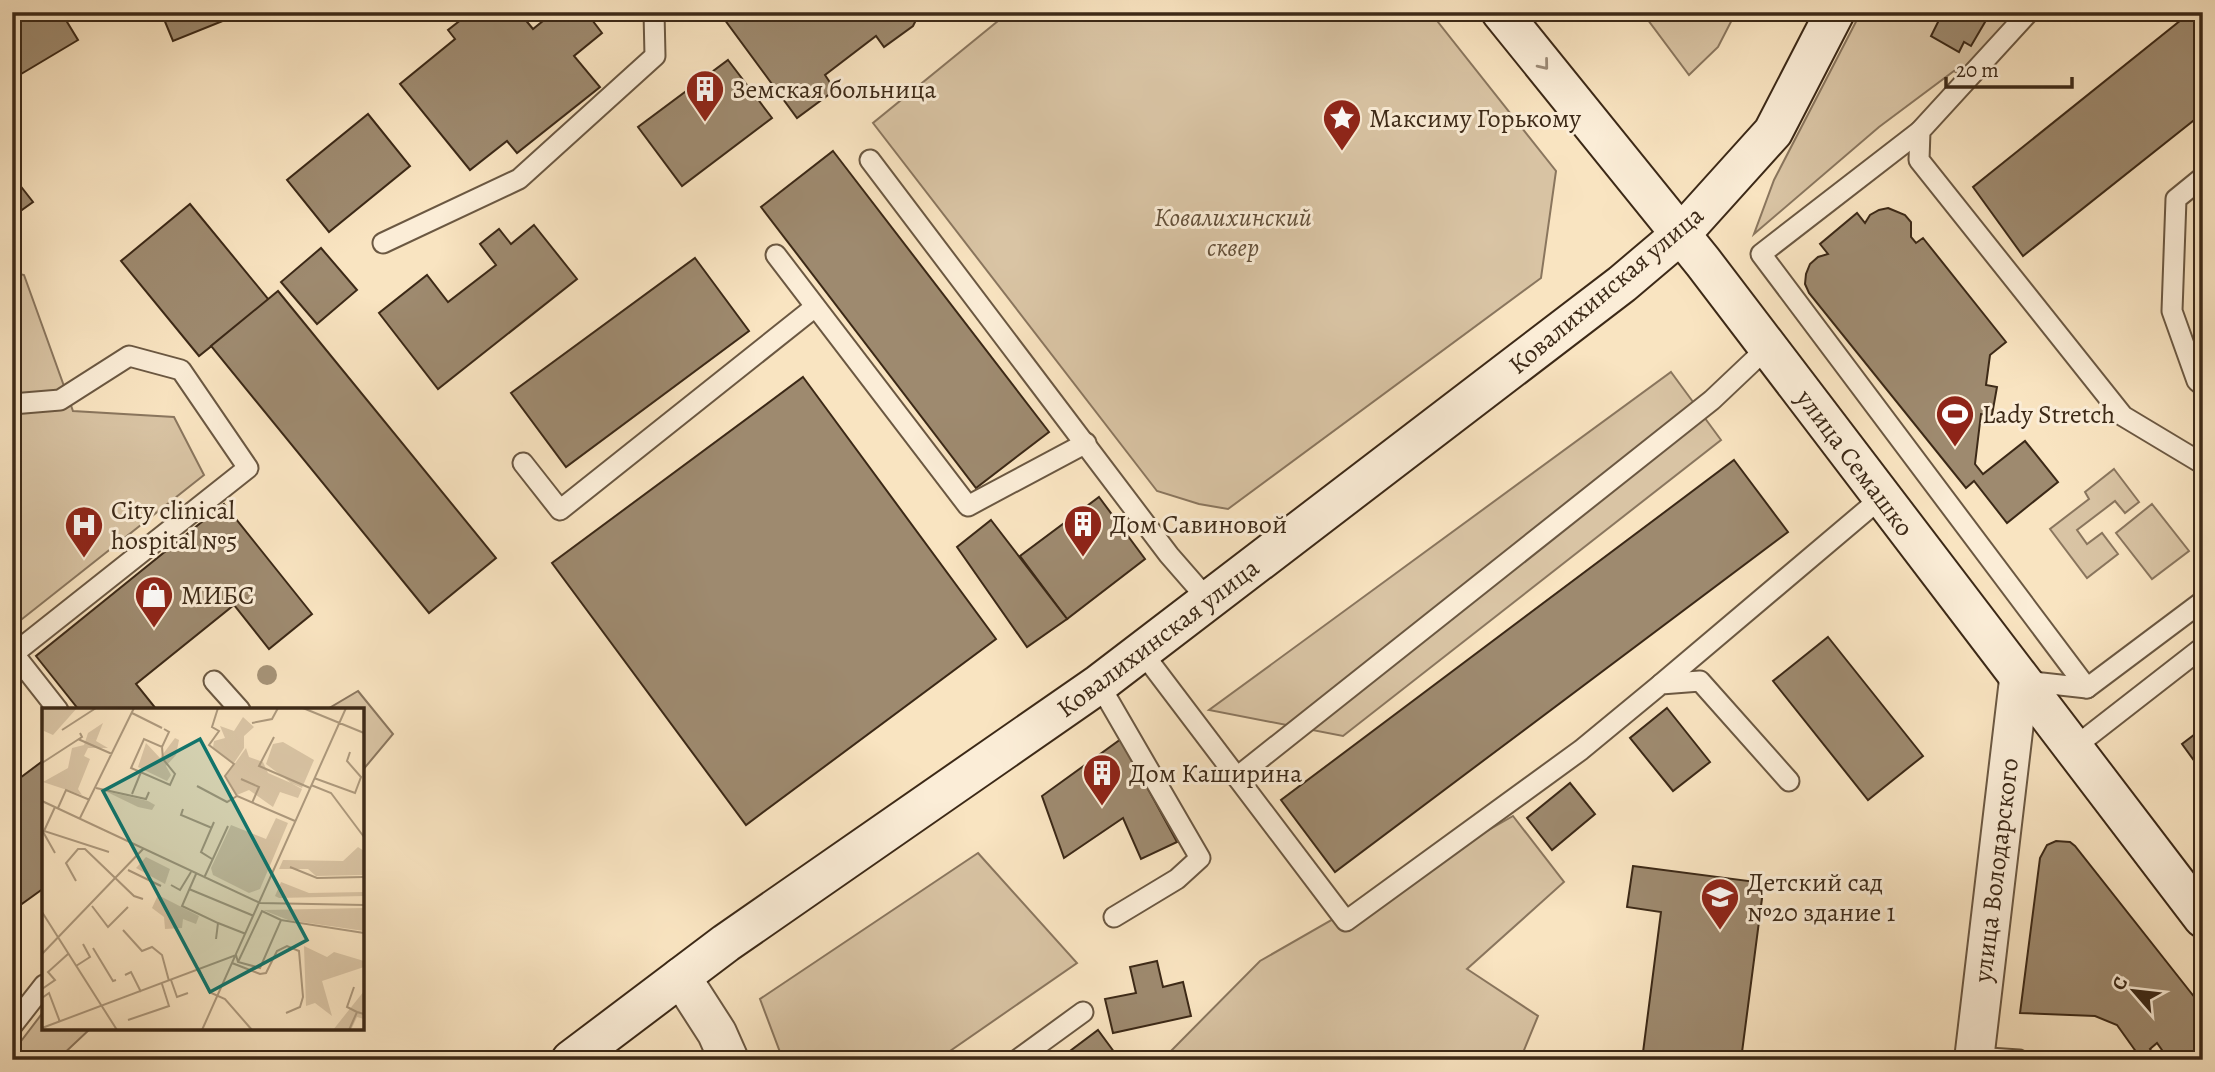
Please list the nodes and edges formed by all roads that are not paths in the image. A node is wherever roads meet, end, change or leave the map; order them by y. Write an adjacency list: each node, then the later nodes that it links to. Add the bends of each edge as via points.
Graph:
1 (654, 12): 9 (lane, via 655,56 519,179)
2 (1501, 12): 8 (street, улица Семашко, one-way to 8)
3 (1835, 12): 8 (street, Ковалихинская улица, via 1773,132)
4 (2029, 12): 5 (lane)
5 (1920, 131): 17 (lane, via 1919,160 2123,416); 28 (lane, via 1761,254)
6 (870, 160): 15 (lane)
7 (2203, 177): 13 (lane, via 2176,199 2172,311 2197,381)
8 (1681, 234): 12 (street, улица Семашко); 20 (street, Ковалихинская улица)
9 (383, 243)
10 (776, 255): 11 (lane)
11 (815, 307): 15 (lane, via 968,506); 16 (lane, via 560,510)
12 (1768, 347): 18 (street, улица Семашко); 32 (lane, via 1712,400)
13 (2203, 386)
14 (12, 404): 23 (lane, via 60,400 129,356 168,366 181,370 248,468)
15 (1086, 443): 20 (lane)
16 (523, 463)
17 (2203, 464)
18 (1881, 498): 24 (street, улица Семашко); 27 (lane)
19 (2203, 601): 28 (lane)
20 (1210, 602): 22 (street, Ковалихинская улица)
21 (2203, 647): 31 (lane)
22 (1142, 652): 26 (street, Ковалихинская улица); 32 (lane)
23 (13, 655): 29 (lane)
24 (2020, 680): 28 (lane); 31 (street, улица Семашко); 40 (street, улица Володарского)
25 (214, 681): 30 (lane)
26 (1100, 684): 34 (lane, via 1200,858 1177,880); 36 (street, Ковалихинская улица)
27 (1661, 684): 32 (lane, via 1581,750 1346,921); 33 (lane, via 1700,681)
28 (2087, 688)
29 (56, 708)
30 (238, 708)
31 (2072, 749): 35 (street, улица Семашко)
32 (1237, 777)
33 (1789, 781)
34 (1114, 917)
35 (2203, 918)
36 (681, 976): 41 (street, Ковалихинская улица); 42 (street, via 718,1032)
37 (42, 988): 39 (lane)
38 (1083, 1012): 43 (lane)
39 (12, 1026)
40 (1974, 1059): 44 (lane)
41 (570, 1060)
42 (729, 1060)
43 (1017, 1060)
44 (2019, 1060)

